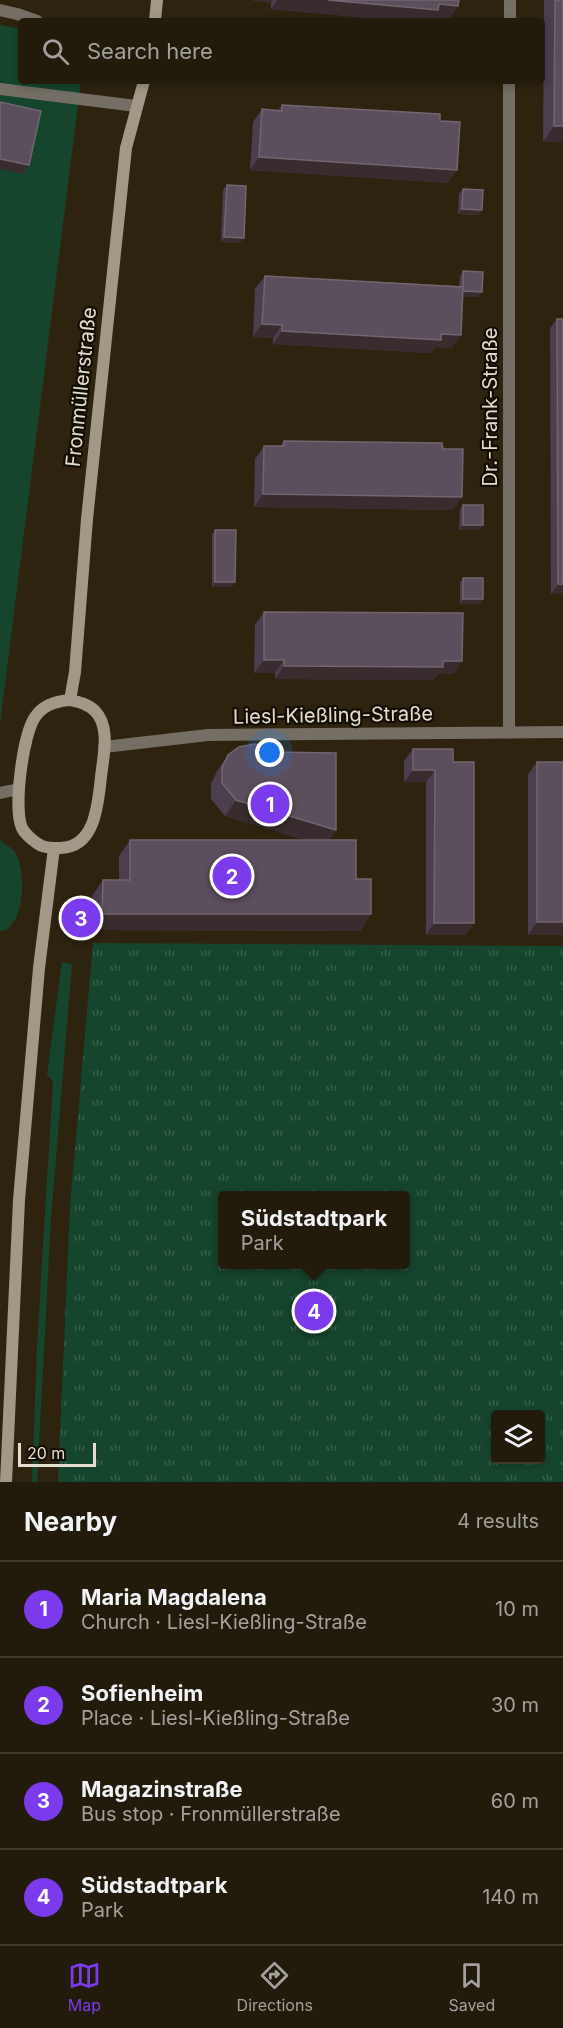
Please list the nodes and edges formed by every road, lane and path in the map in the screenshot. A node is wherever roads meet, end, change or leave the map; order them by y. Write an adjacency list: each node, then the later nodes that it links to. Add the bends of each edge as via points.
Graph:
1 (158, 0): 5 (main road)
2 (510, 0): 6 (street)
3 (0, 10): 4 (street)
4 (28, 18)
5 (155, 18)
6 (510, 18)
7 (143, 84): 10 (main road, Fronmüllerstraße)
8 (509, 84): 13 (street, Dr.-Frank-Straße)
9 (0, 89): 10 (street)
10 (136, 106): 11 (main road, Fronmüllerstraße, via 125,159)
11 (70, 700): 14 (main road, via 96,711); 15 (main road, via 45,707 36,716 28,730)
12 (563, 732): 13 (street, Liesl-Kießling-Straße)
13 (509, 733): 14 (street, Liesl-Kießling-Straße, via 208,735)
14 (104, 747): 17 (main road, via 92,826 76,844)
15 (19, 789): 16 (street); 17 (main road, via 18,810 23,830 42,846)
16 (0, 794)
17 (54, 848): 18 (main road, via 39,968 19,1200)
18 (6, 1482)

